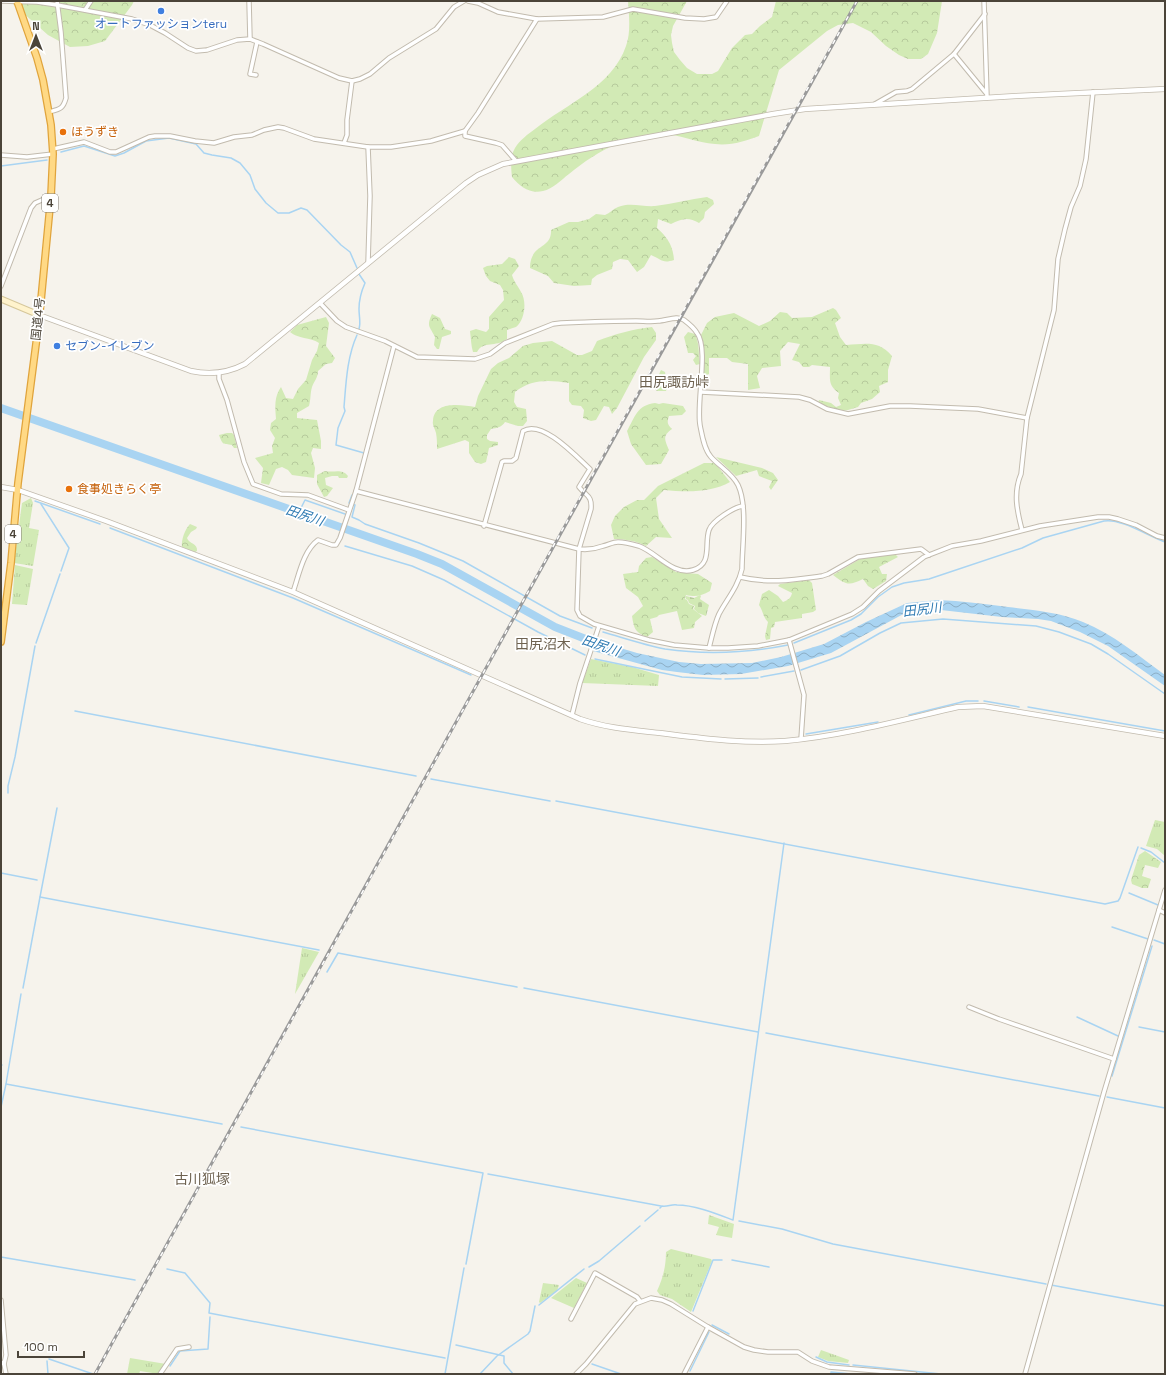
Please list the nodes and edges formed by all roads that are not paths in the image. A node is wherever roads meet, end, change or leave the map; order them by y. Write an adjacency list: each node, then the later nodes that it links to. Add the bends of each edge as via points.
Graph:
1 (1, 1): 2 (street)
2 (17, 1): 9 (street); 22 (highway, 国道4号 / 4, via 37,58)
3 (90, 1): 10 (street)
4 (249, 1): 13 (street)
5 (464, 1): 17 (street, via 454,7 436,29 389,58 370,74)
6 (468, 1): 12 (street, via 498,12)
7 (727, 1): 12 (street, via 716,17 664,15 633,9 604,17)
8 (984, 1): 11 (street)
9 (57, 3): 10 (street); 22 (street, via 66,98 64,105)
10 (85, 10): 13 (street, via 150,25 196,51)
11 (984, 14): 15 (street); 20 (street)
12 (537, 19): 23 (street)
13 (250, 39): 14 (street)
14 (257, 42): 16 (street, via 250,74); 17 (street, via 339,78)
15 (954, 54): 20 (street); 21 (street, via 912,89 896,92)
16 (256, 75)
17 (352, 81): 24 (street)
18 (1165, 89): 19 (street)
19 (1092, 92): 20 (street); 38 (street, via 1086,158 1080,186 1065,229 1057,272 1054,310)
20 (987, 95): 21 (street)
21 (875, 104): 28 (street, via 773,114)
22 (49, 112): 26 (highway, 国道4号 / 4)
23 (465, 131): 25 (street, via 431,141); 28 (street, via 467,137 502,146)
24 (344, 143): 25 (street); 26 (street, via 314,139 278,127 214,143 156,136 116,152 84,142)
25 (368, 148): 30 (street)
26 (53, 152): 27 (street, via 27,157); 29 (highway, 国道4号 / 4)
27 (1, 155)
28 (516, 161): 30 (street, via 478,175)
29 (51, 196): 31 (street, via 31,208); 34 (highway, 国道4号 / 4)
30 (368, 263): 33 (street)
31 (1, 286)
32 (1, 299): 34 (main road)
33 (320, 303): 35 (street, via 346,327); 36 (street, via 245,364)
34 (39, 315): 36 (street, via 191,371); 40 (highway, 国道4号 / 4)
35 (394, 346): 37 (street, via 417,357 475,359 490,354 505,343 553,324 657,321 677,318 683,319 698,333 702,345); 41 (street)
36 (219, 373): 43 (street, via 252,484 281,494 308,496)
37 (701, 392): 38 (street, via 799,397 827,409 848,414 890,406 910,406 978,410); 42 (street, via 699,418 706,447 711,456 733,478 738,486)
38 (1027, 418): 45 (street, via 1015,503)
39 (1, 487): 40 (street)
40 (18, 490): 50 (street); 53 (highway, 国道4号 / 4)
41 (356, 491): 43 (street); 44 (street)
42 (743, 506): 47 (street, via 734,508 712,525 708,534 706,558 695,570 682,572 641,546 629,543 614,542 587,550); 49 (street)
43 (349, 510): 50 (street, via 336,545 318,540 311,545)
44 (484, 526): 47 (street); 47 (street, via 502,462 516,458 523,431 536,428 547,433 590,469 579,487 590,496 592,504)
45 (1022, 530): 46 (street, via 1110,517); 48 (street, via 952,546)
46 (1165, 538)
47 (579, 549): 51 (street, via 577,610 580,616)
48 (929, 555): 49 (street, via 921,549 858,557 822,576 770,582); 52 (street, via 852,614)
49 (740, 576): 54 (street, via 719,614)
50 (293, 592): 55 (street)
51 (599, 626): 54 (street, via 674,645); 55 (street)
52 (789, 640): 54 (street, via 758,646); 57 (street, via 804,695)
53 (1, 642)
54 (709, 648)
55 (572, 715): 57 (street, via 606,726 680,736 759,741)
56 (1165, 736): 57 (street, via 972,706 866,729)
57 (801, 739)
58 (1165, 890): 59 (street)
59 (1159, 910): 60 (street); 62 (street)
60 (1165, 913)
61 (969, 1007): 62 (street)
62 (1114, 1059): 74 (street)
63 (1, 1300): 68 (street, via 6,1355)
64 (640, 1301): 65 (street, via 595,1273); 66 (street, via 655,1298 662,1300); 71 (street, via 629,1310)
65 (571, 1319)
66 (708, 1327): 72 (street); 73 (street, via 754,1350 798,1352 812,1361 829,1367)
67 (189, 1347): 70 (street, via 177,1349)
68 (2, 1363): 69 (street)
69 (6, 1374)
70 (160, 1374)
71 (576, 1374)
72 (684, 1374)
73 (915, 1374)
74 (1025, 1374)

